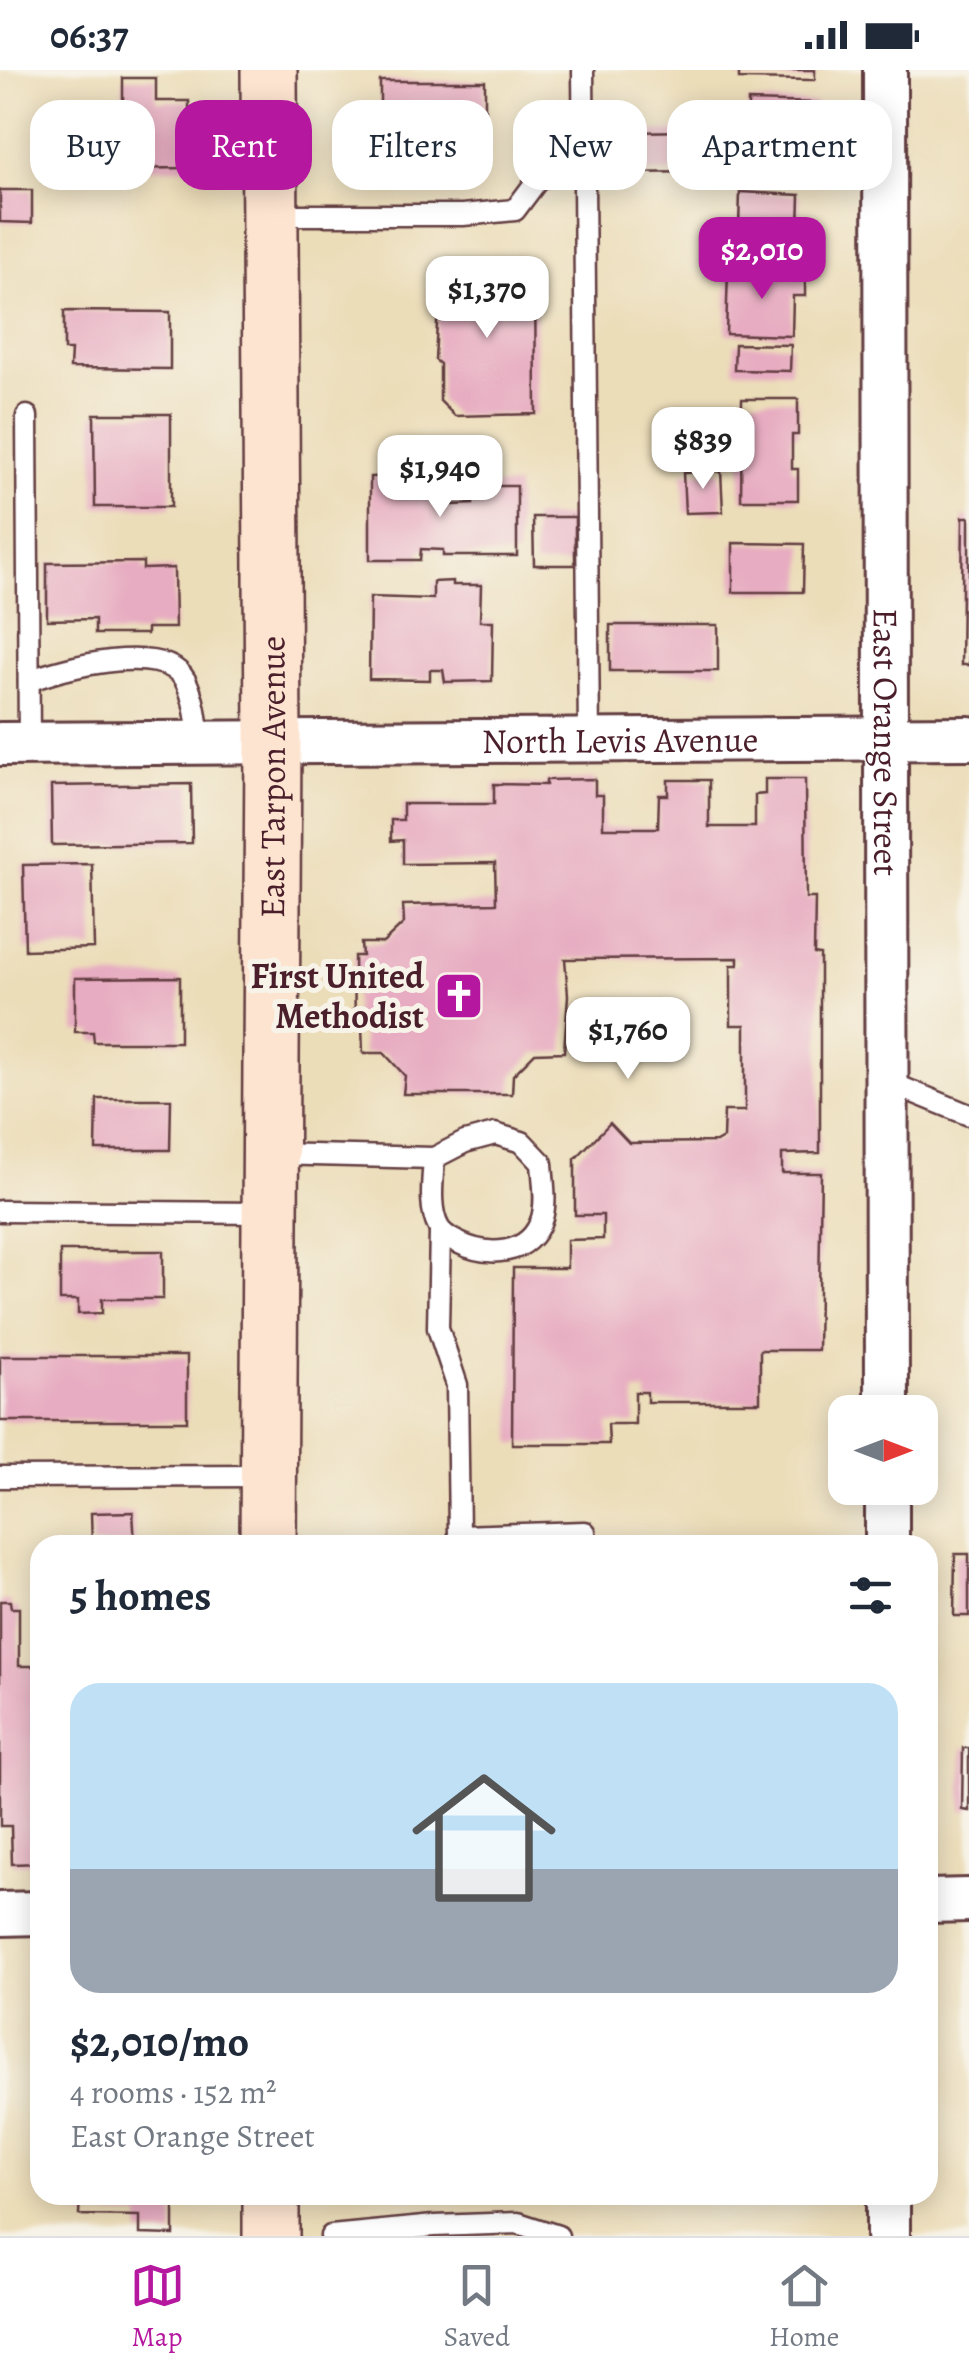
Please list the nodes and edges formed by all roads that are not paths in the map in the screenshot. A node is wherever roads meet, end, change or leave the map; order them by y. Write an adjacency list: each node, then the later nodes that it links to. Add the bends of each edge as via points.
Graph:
1 (269, 70): 7 (main road, East Tarpon Avenue)
2 (583, 70): 4 (lane)
3 (884, 70): 10 (street, East Orange Street)
4 (583, 100)
5 (530, 190): 7 (lane, via 515,210)
6 (584, 190): 12 (lane)
7 (270, 214): 13 (main road, East Tarpon Avenue)
8 (27, 416): 9 (lane)
9 (29, 681): 14 (lane, via 97,663 167,665 184,677); 15 (lane)
10 (884, 738): 11 (street, North Levis Avenue); 12 (street, North Levis Avenue); 16 (street, East Orange Street)
11 (969, 738)
12 (589, 739): 13 (street, North Levis Avenue)
13 (273, 740): 14 (street, North Levis Avenue); 18 (main road, East Tarpon Avenue)
14 (199, 741): 15 (street, North Levis Avenue)
15 (14, 744)
16 (886, 1081): 17 (lane); 23 (street, East Orange Street)
17 (969, 1114)
18 (270, 1154): 19 (lane); 21 (main road, East Tarpon Avenue)
19 (434, 1158): 22 (lane); 22 (lane, via 495,1134 522,1142 542,1163 542,1221 524,1244 504,1253 475,1251)
20 (0, 1212): 21 (lane)
21 (270, 1214): 24 (main road, East Tarpon Avenue)
22 (440, 1232): 28 (lane, via 438,1328 456,1384)
23 (886, 1395)
24 (268, 1476): 25 (lane); 27 (main road, East Tarpon Avenue)
25 (0, 1477)
26 (887, 1505): 31 (street)
27 (268, 1535)
28 (459, 1535)
29 (490, 1535): 30 (lane)
30 (585, 1535)
31 (887, 1535)
32 (969, 1900): 33 (street)
33 (938, 1901)
34 (0, 1914): 35 (street)
35 (30, 1914)
36 (271, 2205): 38 (main road)
37 (888, 2205): 41 (street)
38 (271, 2236)
39 (331, 2236): 40 (lane, via 518,2223)
40 (558, 2236)
41 (888, 2236)

